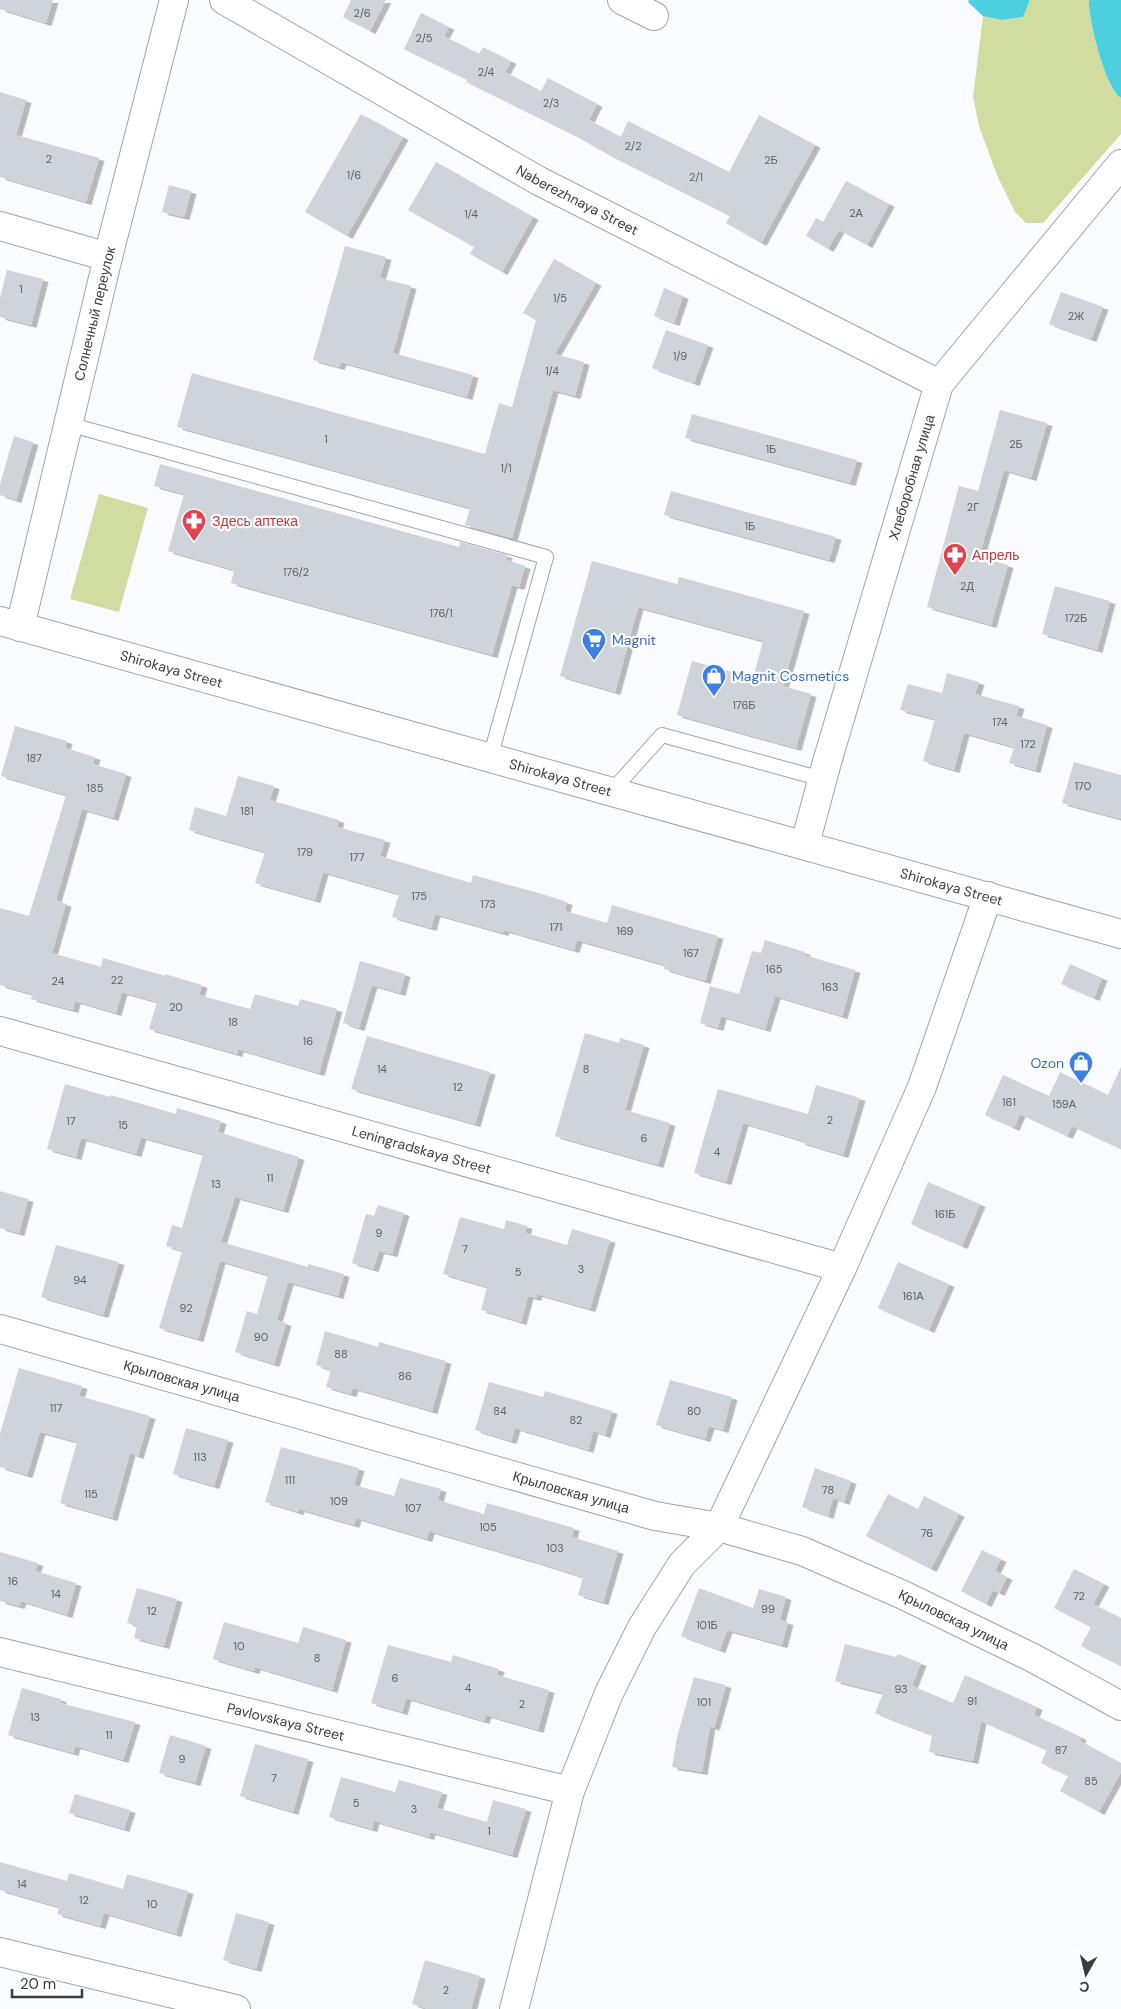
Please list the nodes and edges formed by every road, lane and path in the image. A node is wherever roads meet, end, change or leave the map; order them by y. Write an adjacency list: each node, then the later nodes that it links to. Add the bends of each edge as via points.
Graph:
1 (174, 0): 7 (street, Солнечный переулок)
2 (224, 0): 8 (street, Naberezhnaya Street, via 539,181)
3 (622, 0): 4 (street)
4 (654, 16)
5 (1121, 164): 8 (street, Хлеборобная улица)
6 (0, 226): 7 (street)
7 (108, 257): 9 (street, Солнечный переулок)
8 (939, 384): 12 (street, Хлеборобная улица)
9 (68, 424): 10 (street, Солнечный переулок); 11 (lane, via 546,557)
10 (10, 624): 11 (street, Shirokaya Street)
11 (490, 758): 13 (street, Shirokaya Street)
12 (822, 780): 13 (lane, via 662,735); 14 (street, Хлеборобная улица)
13 (611, 792): 14 (street, Shirokaya Street)
14 (805, 844): 15 (street, Shirokaya Street)
15 (988, 896): 16 (street, Shirokaya Street); 18 (street, via 922,1087)
16 (1121, 934)
17 (0, 1031): 18 (street, Leningradskaya Street)
18 (842, 1268): 20 (street)
19 (0, 1329): 20 (street, Крыловская улица, via 645,1513)
20 (719, 1528): 22 (street, Крыловская улица, via 802,1551 901,1594 1034,1658); 23 (street, via 682,1564 642,1627 610,1693)
21 (0, 1652): 23 (street, Pavlovskaya Street)
22 (1121, 1706)
23 (570, 1791): 26 (street)
24 (0, 1952): 25 (street)
25 (236, 2009)
26 (514, 2009)

